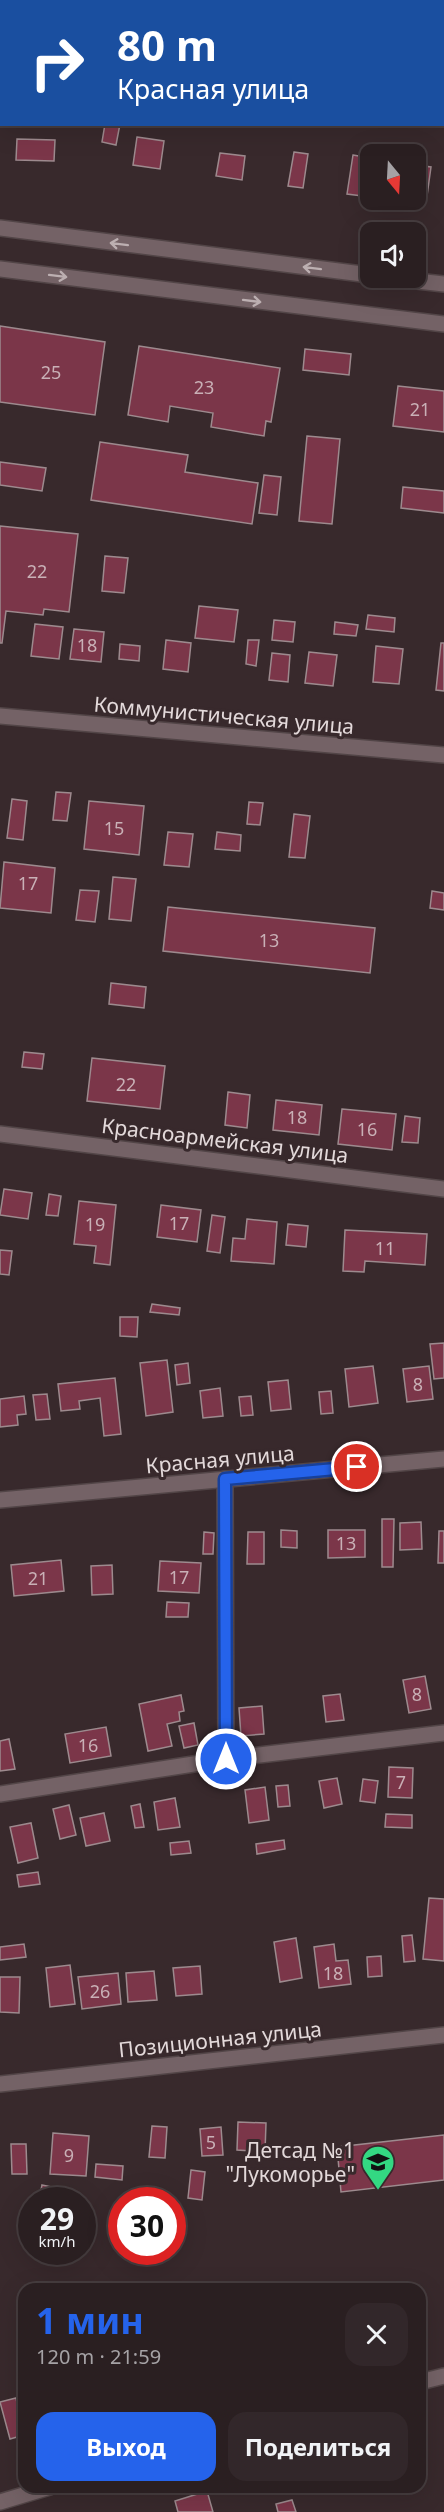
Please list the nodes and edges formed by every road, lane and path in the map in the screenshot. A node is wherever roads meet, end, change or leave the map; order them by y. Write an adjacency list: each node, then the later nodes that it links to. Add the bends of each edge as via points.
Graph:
1 (0, 228): 3 (street, one-way to 1)
2 (0, 269): 6 (street, one-way to 6)
3 (360, 274)
4 (426, 282): 5 (street)
5 (444, 284)
6 (444, 324)
7 (0, 716): 8 (street, Коммунистическая улица)
8 (444, 755)
9 (0, 1134): 10 (street, Красноармейская улица)
10 (444, 1189)
11 (444, 1459): 12 (street, Красная улица)
12 (225, 1479): 13 (street, Красная улица); 15 (street)
13 (0, 1500)
14 (444, 1733): 15 (street)
15 (226, 1759): 16 (street)
16 (0, 1794)
17 (444, 2035): 18 (street, Позиционная улица)
18 (0, 2084)
19 (444, 2376): 20 (street)
20 (426, 2380)
21 (30, 2493): 22 (street)
22 (0, 2502)

